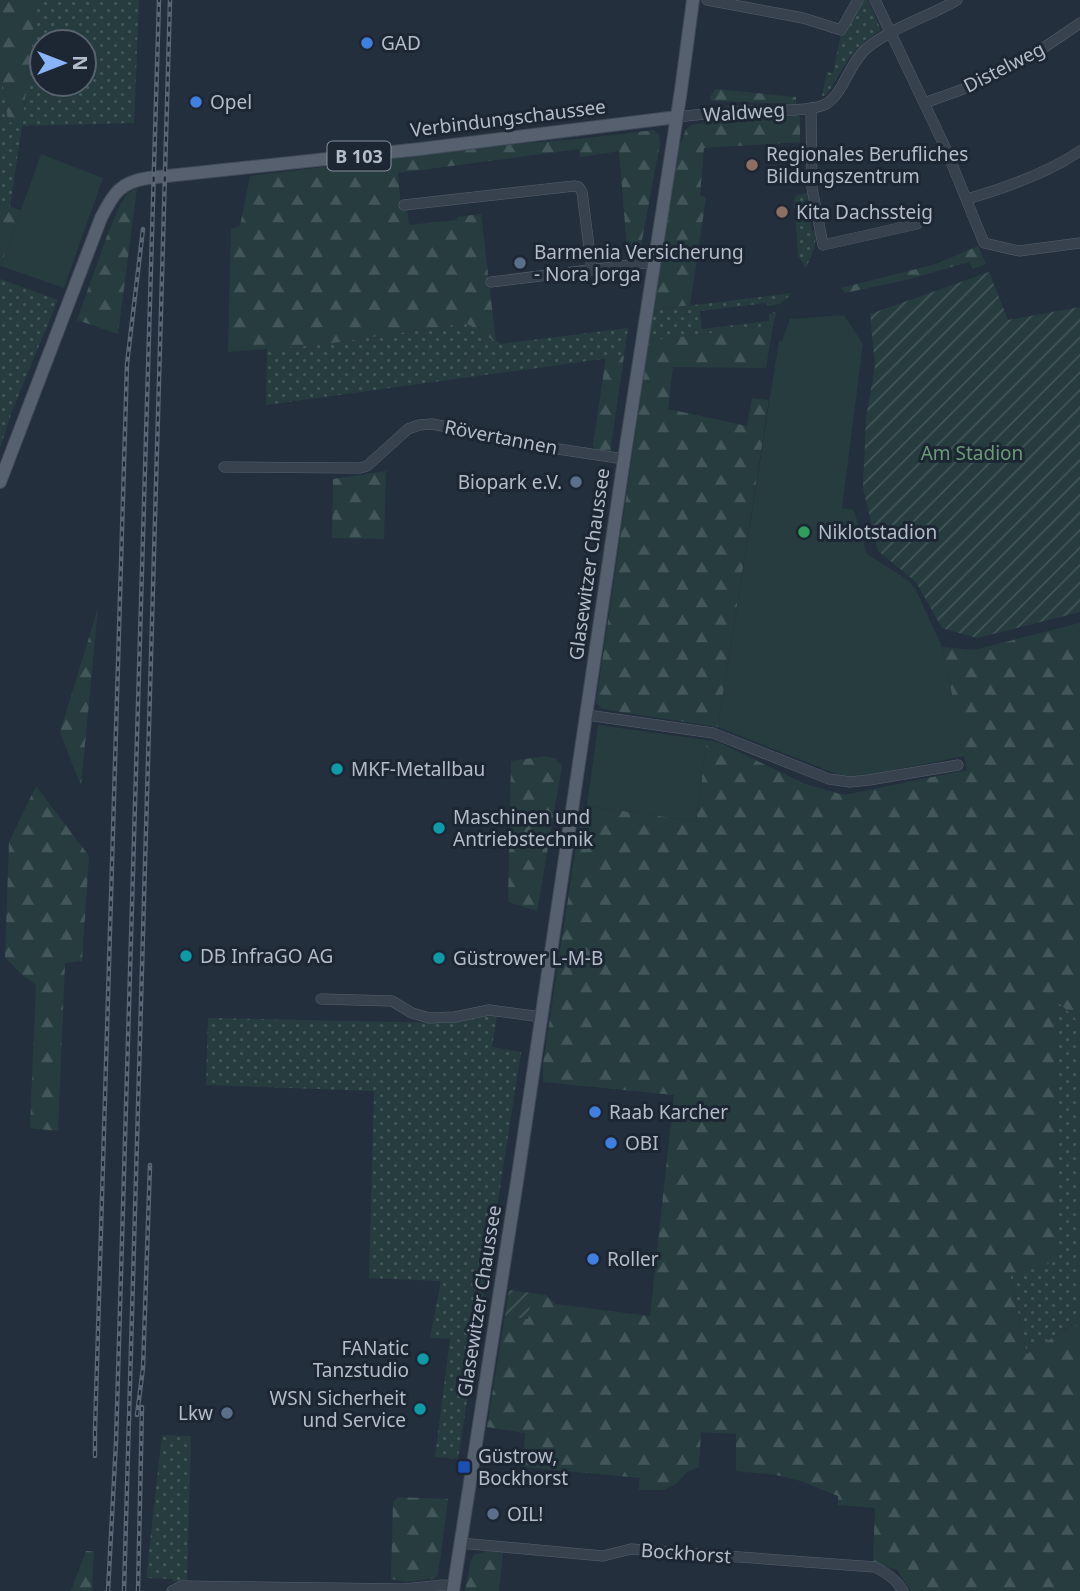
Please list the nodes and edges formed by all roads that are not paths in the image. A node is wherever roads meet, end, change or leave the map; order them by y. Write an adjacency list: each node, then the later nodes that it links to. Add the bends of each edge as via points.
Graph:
1 (693, 0): 10 (main road, Glasewitzer Chaussee)
2 (708, 0): 3 (street, via 841,30)
3 (858, 0)
4 (875, 0): 7 (street)
5 (957, 0): 7 (street, Waldweg)
6 (1080, 23): 8 (street, Distelweg, via 1022,61)
7 (890, 33): 8 (street); 9 (street, Waldweg, via 866,49 827,103)
8 (924, 103): 12 (street)
9 (811, 108): 10 (street, Waldweg); 14 (street, Waldweg, via 812,188 823,245)
10 (677, 117): 16 (main road, Glasewitzer Chaussee); 21 (main road, Verbindungschaussee / B 103, via 126,184 101,218)
11 (1080, 151): 12 (street, via 1036,176)
12 (967, 200): 15 (street, via 984,243 1019,251)
13 (404, 205): 17 (street, via 579,187)
14 (917, 224)
15 (1080, 243)
16 (654, 262): 17 (street); 19 (main road, Glasewitzer Chaussee)
17 (592, 270): 18 (street)
18 (491, 282)
19 (624, 459): 20 (street, Rövertannen, via 432,424 408,429 360,468); 22 (main road, Glasewitzer Chaussee)
20 (225, 467)
21 (0, 482)
22 (587, 715): 23 (street, via 713,733 829,779 850,782); 25 (main road, Glasewitzer Chaussee)
23 (958, 765)
24 (321, 999): 25 (street, via 392,1001 429,1018 489,1010)
25 (542, 1017): 26 (main road, Glasewitzer Chaussee)
26 (460, 1543): 27 (main road, Glasewitzer Chaussee); 29 (street, Bockhorst, via 603,1556 631,1549 874,1567 887,1573)
27 (453, 1589): 28 (street, via 443,1585 404,1589 182,1586)
28 (172, 1591)
29 (903, 1591)

